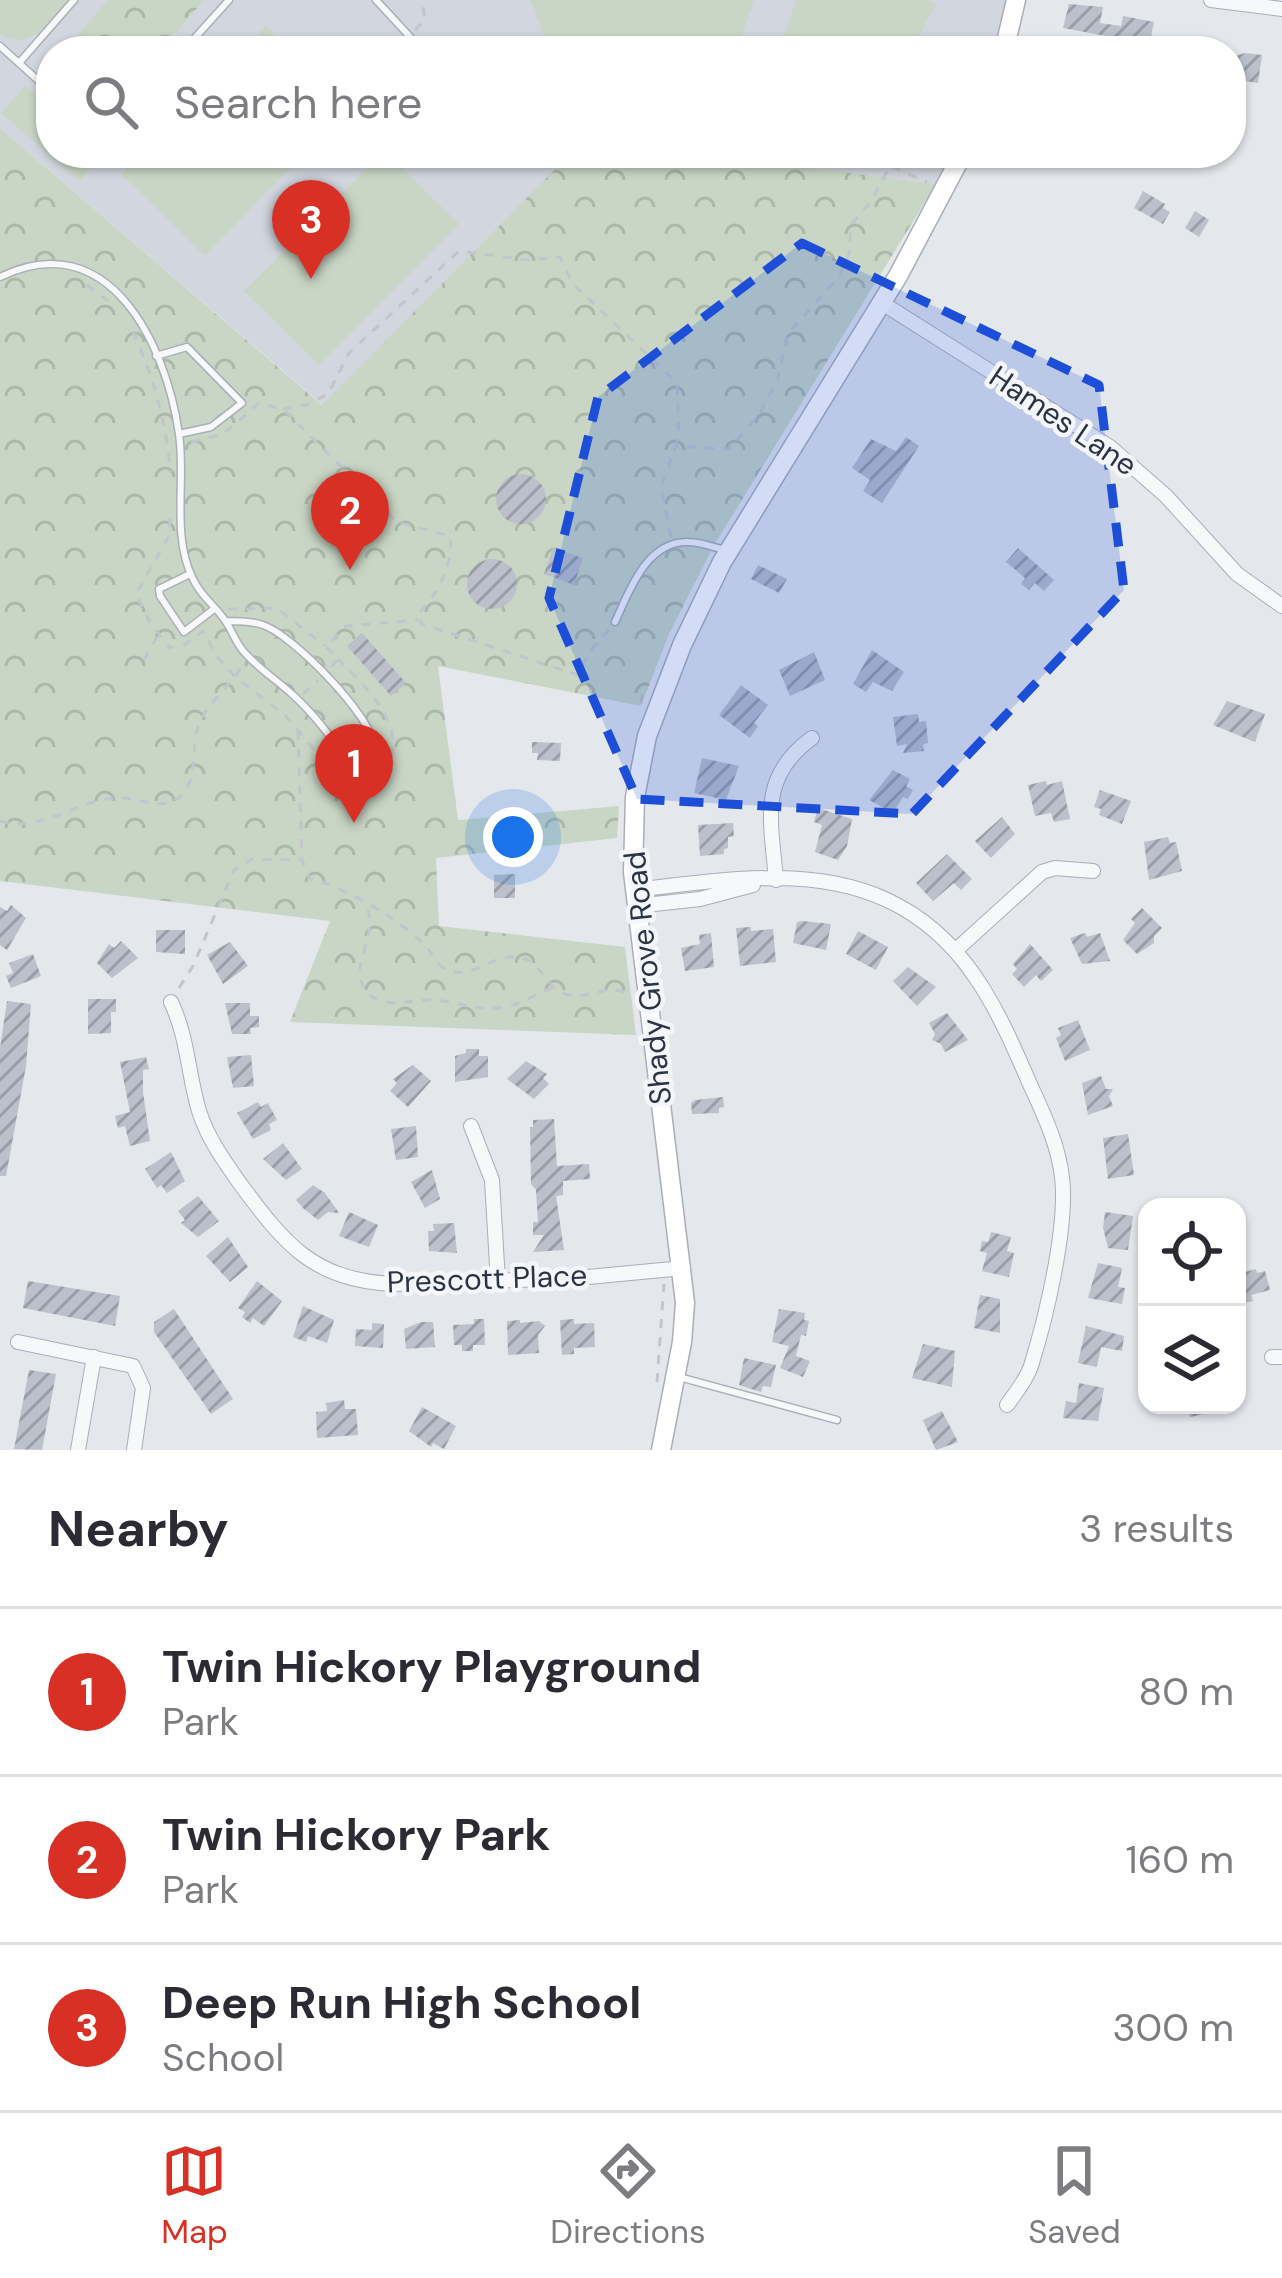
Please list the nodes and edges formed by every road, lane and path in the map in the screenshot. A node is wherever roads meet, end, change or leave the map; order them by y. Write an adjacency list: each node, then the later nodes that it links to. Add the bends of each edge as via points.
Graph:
1 (74, 0): 8 (lane)
2 (230, 0): 9 (lane)
3 (376, 0): 10 (lane)
4 (422, 0): 11 (path, via 425,20)
5 (1016, 0): 12 (main road)
6 (1211, 0): 7 (street)
7 (1282, 9)
8 (43, 36)
9 (197, 36)
10 (409, 36)
11 (413, 36)
12 (1008, 36)
13 (36, 44): 15 (lane)
14 (0, 46): 15 (lane)
15 (19, 63): 16 (lane)
16 (36, 78)
17 (889, 168): 30 (path, via 851,224 839,274 788,334 759,415 730,449)
18 (895, 168): 20 (path)
19 (955, 168): 23 (main road, Shady Grove Road)
20 (935, 185)
21 (0, 277): 26 (lane, via 60,264 96,274 125,298)
22 (80, 280): 24 (path)
23 (882, 303): 34 (main road, Shady Grove Road); 36 (street, Hames Lane, via 1110,447 1237,574)
24 (117, 308)
25 (125, 321): 31 (path, via 152,380)
26 (156, 356): 29 (lane); 29 (lane, via 187,347 242,404 211,427)
27 (260, 403): 28 (path)
28 (283, 409): 30 (path, via 328,394 349,353 459,251 560,257 572,283 677,382); 39 (path, via 397,522 450,536 448,562)
29 (179, 434): 35 (lane)
30 (676, 446): 33 (path, via 662,487)
31 (171, 486)
32 (170, 502): 42 (path, via 169,536 137,598)
33 (673, 545): 34 (lane); 41 (lane, via 643,567)
34 (729, 550): 61 (main road, Shady Grove Road, via 647,736 635,797)
35 (190, 574): 37 (lane); 37 (lane, via 159,589 184,632)
36 (1282, 606)
37 (214, 609): 40 (lane)
38 (226, 610): 43 (path, via 277,608)
39 (419, 620): 41 (path, via 578,675); 43 (path, via 346,626)
40 (226, 621): 44 (lane); 44 (lane, via 265,625 290,643 362,717 376,740 373,754 362,762 346,758)
41 (615, 622)
42 (159, 634): 46 (path); 48 (path, via 175,649 203,631)
43 (326, 647): 45 (path)
44 (248, 656): 48 (path)
45 (338, 659): 47 (path); 55 (path, via 394,735 383,769)
46 (144, 660)
47 (328, 669)
48 (236, 678): 52 (path); 57 (path, via 202,716 190,785 178,799 163,806 114,797 34,823)
49 (319, 678): 50 (path)
50 (303, 694)
51 (293, 705): 52 (path)
52 (284, 714): 53 (path)
53 (298, 729): 55 (path, via 334,772); 58 (path)
54 (812, 738): 60 (street, via 790,754 774,786)
55 (354, 780): 56 (path)
56 (354, 788)
57 (0, 821)
58 (302, 860): 62 (path, via 310,879); 64 (path, via 252,859 234,870)
59 (1093, 871): 63 (street, via 1042,872)
60 (776, 880): 61 (street, via 718,880); 63 (street, via 839,884 885,898)
61 (635, 898): 69 (main road, Shady Grove Road)
62 (368, 907): 65 (path, via 414,935 452,973 521,957); 65 (path, via 371,934 360,978 382,1000 494,1009)
63 (956, 950): 74 (street, via 1001,1016 1061,1174 1063,1210 1030,1368)
64 (181, 985)
65 (554, 987): 66 (path, via 568,995 612,988)
66 (632, 994)
67 (171, 1002): 70 (street, Prescott Place, via 211,1140 290,1247 326,1270 367,1282)
68 (471, 1126): 70 (street, via 492,1180)
69 (674, 1273): 70 (street, Prescott Place); 73 (path, via 664,1322); 73 (main road, Shady Grove Road, via 685,1303)
70 (498, 1282)
71 (18, 1342): 72 (street)
72 (94, 1358): 76 (street); 77 (street, via 134,1366 141,1376)
73 (666, 1380): 75 (lane); 78 (main road, Shady Grove Road)
74 (1006, 1405)
75 (837, 1420)
76 (78, 1450)
77 (134, 1450)
78 (661, 1450)

